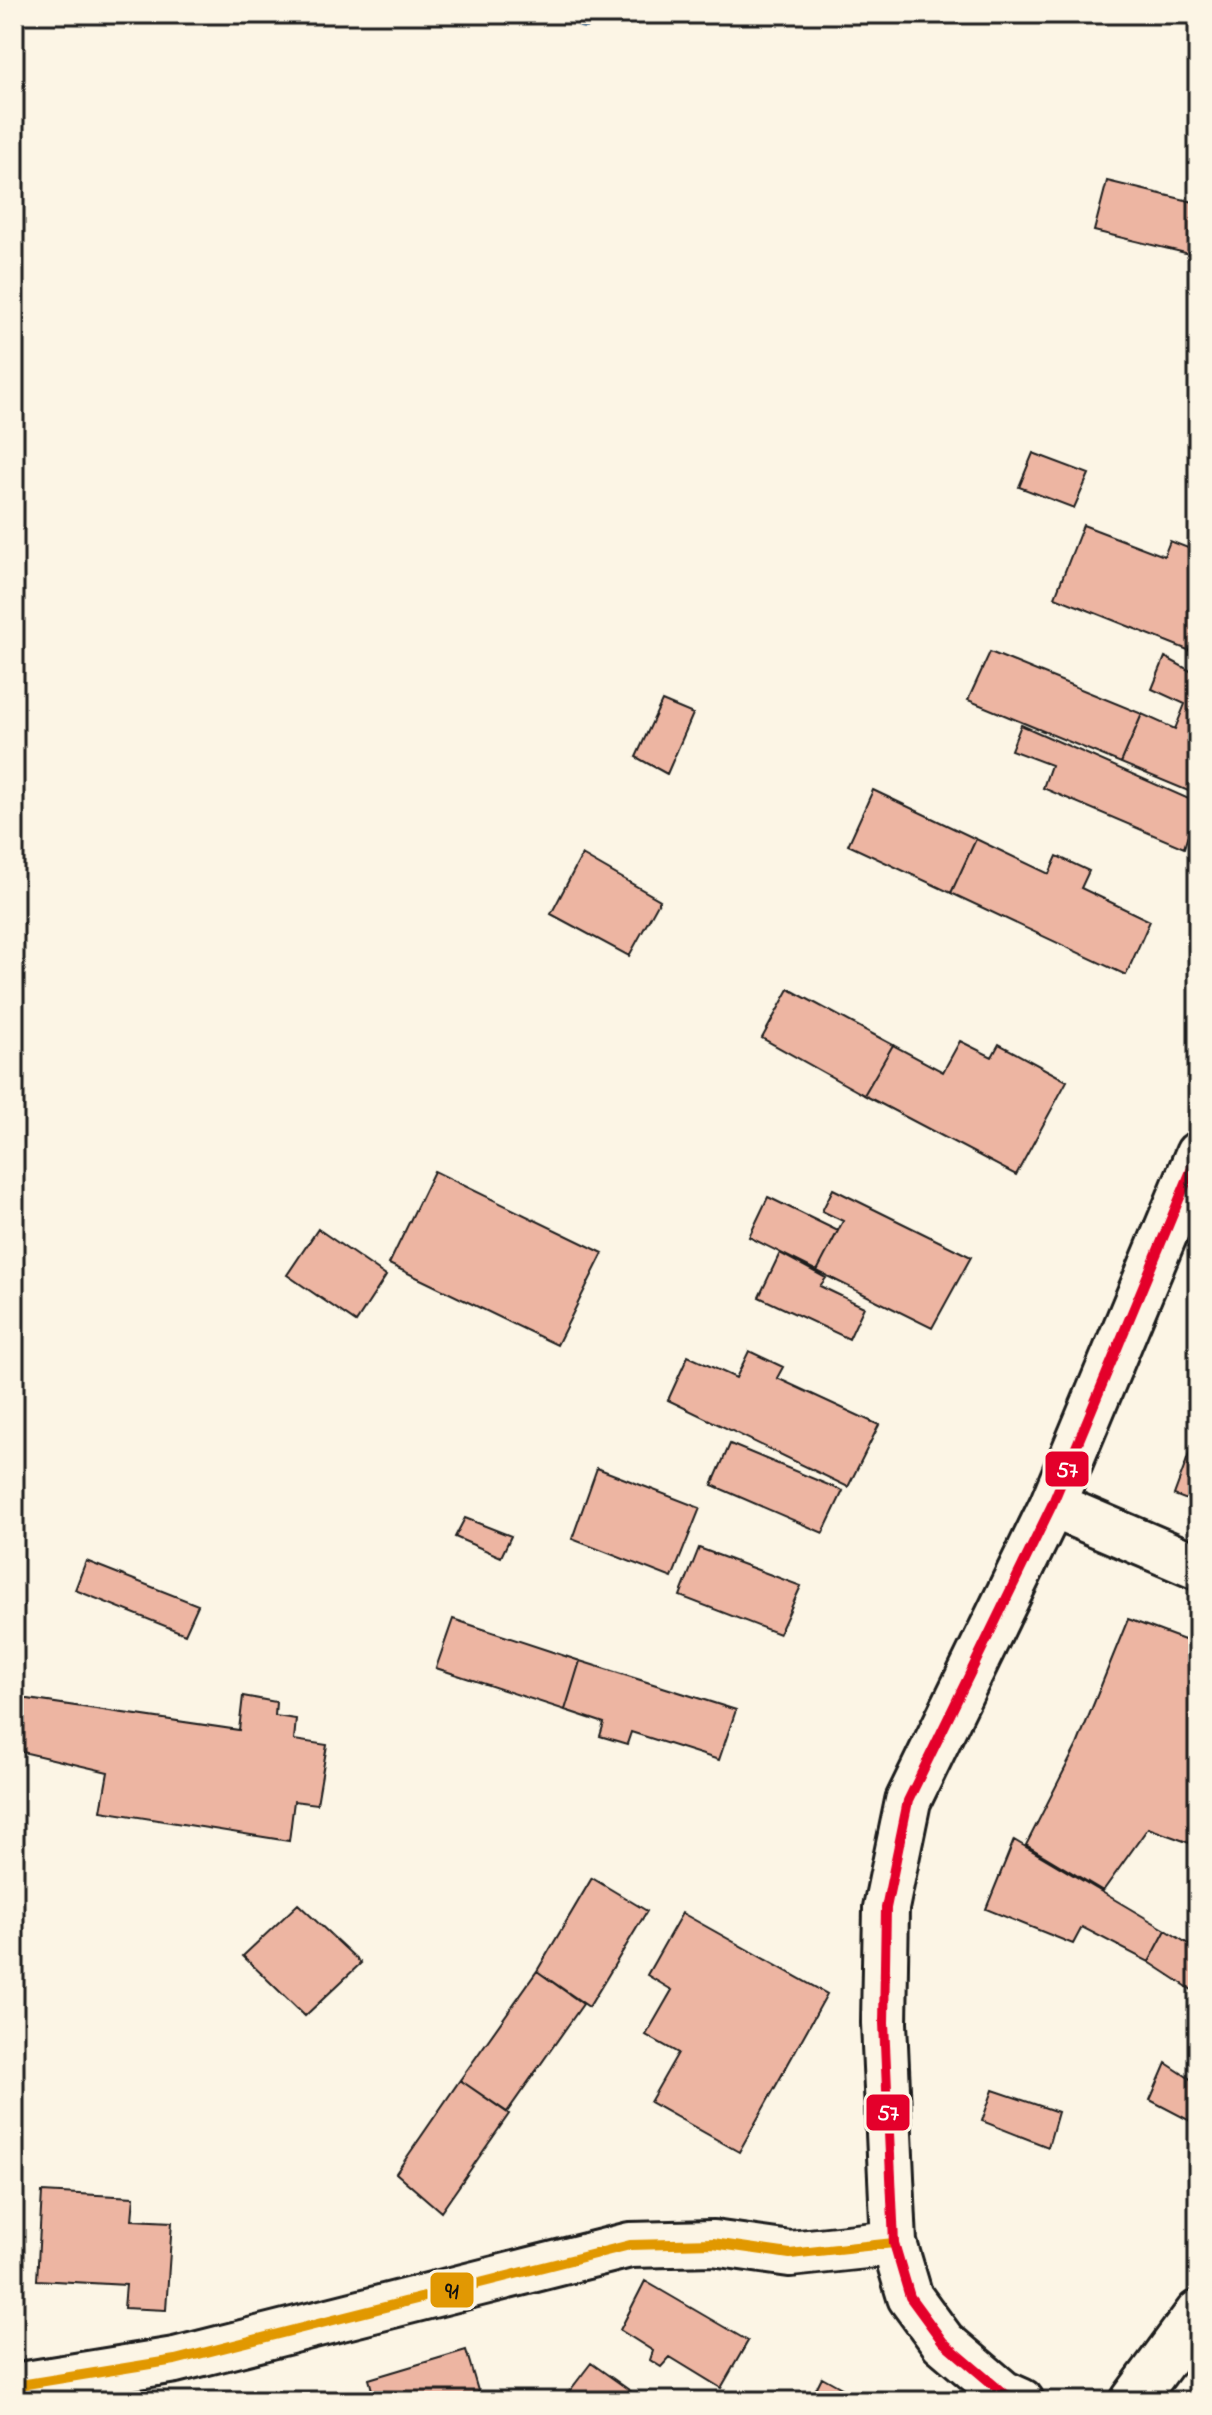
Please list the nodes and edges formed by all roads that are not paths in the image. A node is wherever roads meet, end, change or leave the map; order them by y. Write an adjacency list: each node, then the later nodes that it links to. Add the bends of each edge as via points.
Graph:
1 (1198, 1154): 2 (street)
2 (1052, 1505): 3 (street); 4 (street, via 908,1801 886,1908 884,2023)
3 (1198, 1567)
4 (894, 2243): 6 (street, via 790,2254 713,2243 630,2245 175,2360); 7 (street, via 910,2297 943,2342 1003,2393)
5 (1198, 2313): 8 (street)
6 (14, 2386)
7 (1021, 2401)
8 (1133, 2401)

